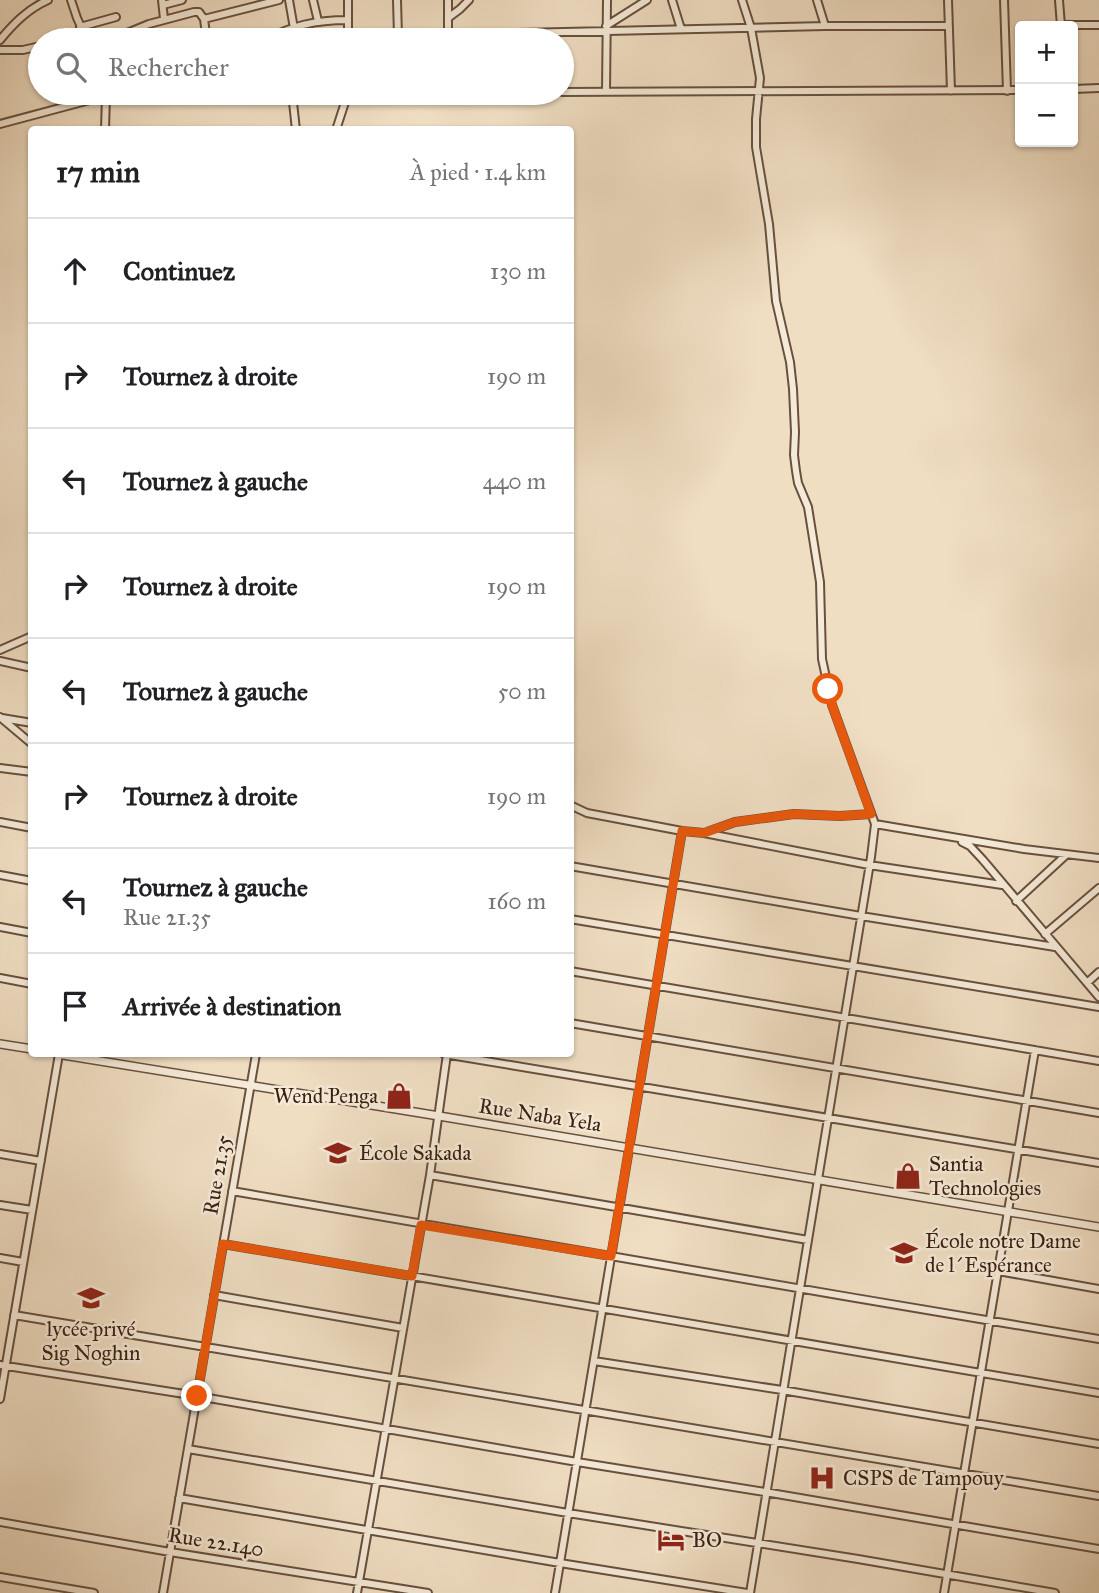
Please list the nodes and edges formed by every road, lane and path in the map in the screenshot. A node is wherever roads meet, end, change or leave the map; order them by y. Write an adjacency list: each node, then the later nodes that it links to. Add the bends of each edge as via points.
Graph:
1 (48, 0): 42 (street, via 24,14)
2 (71, 0): 31 (street)
3 (182, 0): 19 (street)
4 (279, 0): 23 (street)
5 (289, 0): 32 (street)
6 (313, 0): 25 (street)
7 (348, 0): 24 (street)
8 (397, 0): 36 (street)
9 (448, 0): 21 (street)
10 (469, 0): 21 (street)
11 (607, 0): 39 (street)
12 (646, 0): 39 (street)
13 (672, 0): 40 (street)
14 (742, 0): 38 (street)
15 (817, 0): 29 (street)
16 (948, 0): 30 (street)
17 (1004, 0): 49 (street)
18 (1059, 0): 26 (street)
19 (162, 3): 22 (street)
20 (116, 17): 31 (street)
21 (448, 18): 37 (street)
22 (164, 19): 23 (street, via 199,12); 33 (street)
23 (204, 19): 34 (street)
24 (348, 20): 25 (street); 35 (street)
25 (318, 21): 32 (street)
26 (1061, 21)
27 (1078, 25): 28 (street)
28 (1099, 25)
29 (825, 26): 30 (street); 38 (street)
30 (948, 26): 48 (street)
31 (80, 27)
32 (293, 27)
33 (141, 28)
34 (205, 28)
35 (348, 28)
36 (398, 28)
37 (447, 28)
38 (751, 28): 40 (street); 52 (street)
39 (606, 29): 40 (street); 41 (street); 51 (street)
40 (681, 29)
41 (574, 31)
42 (0, 40)
43 (28, 49): 44 (street)
44 (0, 50)
45 (1099, 88): 46 (street)
46 (1078, 89)
47 (1015, 90): 49 (street)
48 (951, 91): 49 (street); 52 (street)
49 (1007, 91)
50 (574, 92): 51 (street)
51 (606, 92): 52 (street)
52 (760, 92): 71 (street, via 757,147 776,301 791,375 796,471 808,507 820,582 822,659 832,705)
53 (67, 105): 57 (street)
54 (106, 105): 58 (street)
55 (293, 105): 59 (street)
56 (344, 105): 60 (street)
57 (0, 124)
58 (106, 126)
59 (296, 126)
60 (337, 126)
61 (28, 638): 62 (street)
62 (0, 650)
63 (0, 661): 64 (street)
64 (28, 667)
65 (0, 718): 66 (street); 67 (street)
66 (28, 722)
67 (28, 741)
68 (0, 768): 69 (street)
69 (28, 772)
70 (574, 807): 75 (street)
71 (871, 814): 73 (street); 76 (street, via 794,814 735,822)
72 (0, 822): 74 (street)
73 (875, 824): 77 (street); 80 (street)
74 (28, 827)
75 (682, 831): 76 (street); 84 (street)
76 (704, 833): 80 (street)
77 (957, 839): 78 (street); 85 (street, via 970,846)
78 (1066, 855): 79 (street); 87 (street)
79 (1099, 858)
80 (869, 865): 85 (street); 88 (street)
81 (574, 867): 84 (street)
82 (0, 875): 83 (street)
83 (28, 880)
84 (674, 884): 88 (street); 92 (street)
85 (1002, 885): 87 (street)
86 (1099, 888): 93 (street)
87 (1016, 901): 93 (street)
88 (861, 916): 94 (street); 95 (street)
89 (574, 920): 92 (street)
90 (0, 927): 91 (street)
91 (28, 932)
92 (665, 934): 95 (street); 101 (street)
93 (1045, 934): 94 (street)
94 (1055, 947): 100 (street)
95 (853, 967): 103 (street); 104 (street)
96 (574, 972): 101 (street)
97 (1099, 972): 100 (street)
98 (0, 978): 99 (street)
99 (28, 983)
100 (1087, 983): 102 (street)
101 (656, 985): 104 (street); 106 (street)
102 (1099, 997)
103 (1099, 1007)
104 (844, 1017): 109 (street); 116 (street)
105 (574, 1024): 106 (street)
106 (648, 1036): 116 (street); 118 (street)
107 (0, 1044): 108 (street)
108 (28, 1048)
109 (1035, 1050): 115 (street); 119 (street)
110 (58, 1057): 126 (street)
111 (77, 1057): 117 (street, Rue Naba Yela)
112 (256, 1057): 117 (street, Rue 21.35)
113 (446, 1057): 121 (street)
114 (464, 1057): 118 (street)
115 (1099, 1061)
116 (836, 1068): 119 (street); 122 (street)
117 (251, 1085): 121 (street, Rue Naba Yela); 130 (street, Rue 21.35)
118 (639, 1087): 122 (street); 123 (street)
119 (1027, 1100): 120 (street); 124 (street)
120 (1099, 1113)
121 (439, 1116): 123 (street, Rue Naba Yela); 128 (street)
122 (828, 1118): 124 (street); 129 (street)
123 (629, 1147): 129 (street, Rue Naba Yela); 132 (street)
124 (1018, 1150): 127 (street); 134 (street)
125 (0, 1154): 126 (street)
126 (41, 1161): 133 (street)
127 (1099, 1163)
128 (430, 1175): 132 (street); 135 (street)
129 (817, 1179): 134 (street, Rue Naba Yela); 137 (street)
130 (232, 1191): 135 (street); 138 (street, Rue 21.35)
131 (0, 1205): 133 (street)
132 (619, 1209): 137 (street); 139 (street)
133 (32, 1210): 141 (street)
134 (1008, 1212): 136 (street, Rue Naba Yela); 142 (street)
135 (421, 1225): 139 (street); 143 (street)
136 (1099, 1227)
137 (807, 1240): 144 (street)
138 (223, 1244): 143 (street); 146 (street, Rue 21.35)
139 (611, 1256): 144 (street); 147 (street)
140 (0, 1258): 141 (street)
141 (23, 1262): 148 (street)
142 (998, 1271): 145 (street); 149 (street)
143 (412, 1276): 147 (street); 150 (street)
144 (800, 1288): 149 (street); 152 (street)
145 (1099, 1289)
146 (214, 1295): 150 (street); 153 (street, Rue 21.35)
147 (602, 1308): 152 (street); 154 (street)
148 (14, 1315): 153 (street); 155 (street)
149 (989, 1320): 151 (street); 156 (street)
150 (403, 1328): 157 (street)
151 (1099, 1339)
152 (791, 1340): 156 (street); 158 (street)
153 (205, 1347): 157 (street); 160 (street, Rue 21.35)
154 (594, 1361): 158 (street); 162 (street)
155 (3, 1366): 160 (street); 161 (street)
156 (981, 1373): 159 (street); 163 (street)
157 (395, 1378): 162 (street); 164 (street)
158 (782, 1390): 163 (street); 165 (street)
159 (1099, 1393)
160 (197, 1396): 164 (street); 167 (street, Rue 21.35)
161 (0, 1399)
162 (586, 1409): 165 (street); 168 (street)
163 (973, 1423): 166 (street); 169 (street)
164 (386, 1429): 168 (street); 170 (street)
165 (774, 1442): 169 (street); 171 (street)
166 (1099, 1444)
167 (188, 1449): 170 (street); 173 (street, Rue 21.35)
168 (577, 1462): 171 (street); 174 (street)
169 (964, 1473): 172 (street); 176 (street)
170 (377, 1481): 174 (street); 177 (street)
171 (765, 1492): 176 (street); 178 (street)
172 (1099, 1496)
173 (179, 1498): 177 (street); 180 (street, Rue 21.35)
174 (568, 1513): 178 (street); 181 (street)
175 (0, 1521): 180 (street, Rue 22.140)
176 (955, 1524): 179 (street); 182 (street)
177 (368, 1530): 181 (street); 184 (street)
178 (757, 1544): 182 (street); 190 (street)
179 (1099, 1549)
180 (170, 1552): 184 (street, Rue 22.140); 186 (street, Rue 21.35)
181 (560, 1563): 189 (street); 190 (street)
182 (947, 1575): 191 (street); 192 (street)
183 (0, 1577): 185 (street)
184 (359, 1581): 187 (street); 188 (street, Rue 22.140)
185 (94, 1593)
186 (163, 1593)
187 (357, 1593)
188 (428, 1593)
189 (555, 1593)
190 (749, 1593)
191 (944, 1593)
192 (1055, 1593)

